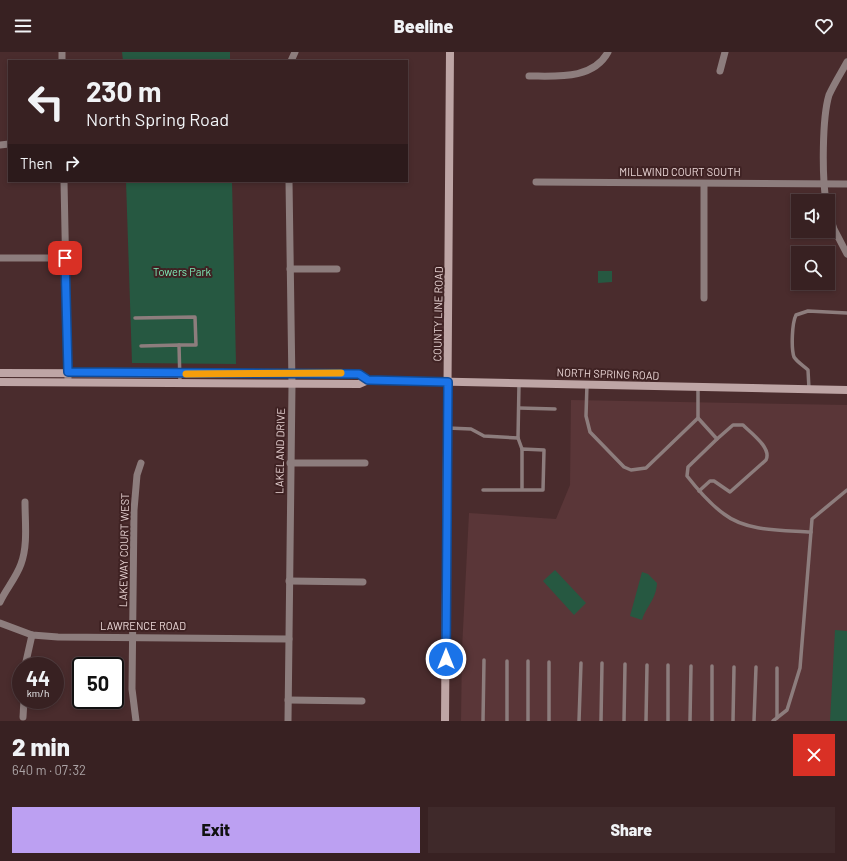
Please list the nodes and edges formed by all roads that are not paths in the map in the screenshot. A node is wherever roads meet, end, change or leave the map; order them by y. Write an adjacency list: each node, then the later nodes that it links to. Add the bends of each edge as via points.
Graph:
1 (450, 52): 31 (main road, COUNTY LINE ROAD)
2 (608, 52): 6 (street, via 602,61 584,72 560,76)
3 (725, 52): 5 (street)
4 (847, 62): 10 (street, via 829,96 826,110)
5 (720, 71)
6 (529, 76)
7 (64, 182): 17 (street)
8 (289, 182): 18 (street, LAKELAND DRIVE)
9 (536, 182): 11 (street, MILLWIND COURT SOUTH)
10 (825, 183): 11 (street, MILLWIND COURT SOUTH); 12 (street, MILLWIND COURT SOUTH); 13 (street)
11 (704, 184): 20 (street)
12 (847, 184)
13 (826, 194)
14 (835, 231): 15 (street)
15 (847, 254)
16 (0, 258): 17 (street)
17 (65, 258): 25 (street)
18 (290, 269): 19 (street); 28 (street, LAKELAND DRIVE)
19 (337, 269)
20 (704, 298)
21 (847, 313): 38 (lane, via 808,311 796,315 793,324 794,355 808,370)
22 (135, 318): 23 (lane, via 195,317 196,345)
23 (179, 345): 24 (lane); 27 (lane)
24 (140, 346)
25 (68, 372): 26 (main road, NORTH SPRING ROAD); 27 (main road, NORTH SPRING ROAD); 32 (street)
26 (0, 373)
27 (180, 374): 28 (main road, NORTH SPRING ROAD); 34 (lane)
28 (292, 374): 29 (main road, NORTH SPRING ROAD, via 359,374); 36 (street, LAKELAND DRIVE)
29 (368, 380): 31 (main road, NORTH SPRING ROAD); 36 (main road, NORTH SPRING ROAD, via 359,384)
30 (0, 382): 32 (main road, NORTH SPRING ROAD)
31 (448, 382): 33 (main road, NORTH SPRING ROAD); 43 (main road, COUNTY LINE ROAD)
32 (69, 383): 34 (main road, NORTH SPRING ROAD)
33 (519, 383): 35 (main road, NORTH SPRING ROAD); 40 (lane)
34 (180, 384): 36 (main road, NORTH SPRING ROAD)
35 (587, 384): 37 (main road, NORTH SPRING ROAD); 42 (lane, via 586,416 590,432 624,467 631,470 646,468)
36 (292, 385): 47 (street, LAKELAND DRIVE)
37 (698, 387): 38 (main road, NORTH SPRING ROAD); 42 (lane)
38 (810, 389): 39 (main road, NORTH SPRING ROAD)
39 (847, 390)
40 (519, 408): 41 (lane); 44 (lane)
41 (555, 409)
42 (698, 418): 45 (lane)
43 (448, 428): 44 (lane, via 471,429 484,436); 85 (main road, COUNTY LINE ROAD)
44 (518, 438): 46 (lane)
45 (717, 438): 53 (lane, via 688,467 687,476); 53 (lane, via 733,425 743,425 768,452 768,456 730,492 714,481 710,481)
46 (522, 449): 51 (lane); 51 (lane, via 544,450 543,490)
47 (290, 462): 49 (street); 56 (street, LAKELAND DRIVE)
48 (141, 463): 61 (street, LAKEWAY COURT WEST, via 137,475 134,510)
49 (364, 463)
50 (483, 490): 51 (lane)
51 (522, 490)
52 (847, 490): 55 (lane, via 812,519)
53 (699, 491): 55 (lane, via 724,515 741,523 764,528)
54 (25, 502): 58 (street, via 24,556 14,580)
55 (811, 532): 82 (lane, via 800,668 787,710)
56 (289, 581): 57 (street); 62 (street, LAKELAND DRIVE)
57 (363, 582)
58 (0, 602)
59 (0, 623): 60 (street, LAWRENCE ROAD)
60 (32, 635): 61 (street, LAWRENCE ROAD); 63 (street)
61 (133, 637): 62 (street, LAWRENCE ROAD); 83 (street, LAKEWAY COURT WEST, via 133,702)
62 (289, 639): 78 (street, LAKELAND DRIVE)
63 (27, 657)
64 (484, 660): 86 (lane)
65 (507, 661): 87 (lane)
66 (528, 661): 88 (lane)
67 (549, 662): 89 (lane)
68 (581, 663): 90 (lane)
69 (602, 663): 91 (lane)
70 (625, 664): 92 (lane)
71 (646, 664): 93 (lane)
72 (668, 665): 94 (lane)
73 (691, 666): 95 (lane)
74 (712, 666): 96 (lane)
75 (734, 667): 97 (lane)
76 (756, 667): 98 (lane)
77 (777, 668): 82 (lane)
78 (288, 700): 79 (street); 84 (street, LAKELAND DRIVE)
79 (362, 701)
80 (24, 709): 81 (street)
81 (24, 716)
82 (775, 720)
83 (136, 721)
84 (288, 721)
85 (445, 721)
86 (484, 721)
87 (507, 721)
88 (528, 721)
89 (549, 721)
90 (579, 721)
91 (601, 721)
92 (624, 721)
93 (646, 721)
94 (668, 721)
95 (690, 721)
96 (712, 721)
97 (733, 721)
98 (754, 721)

